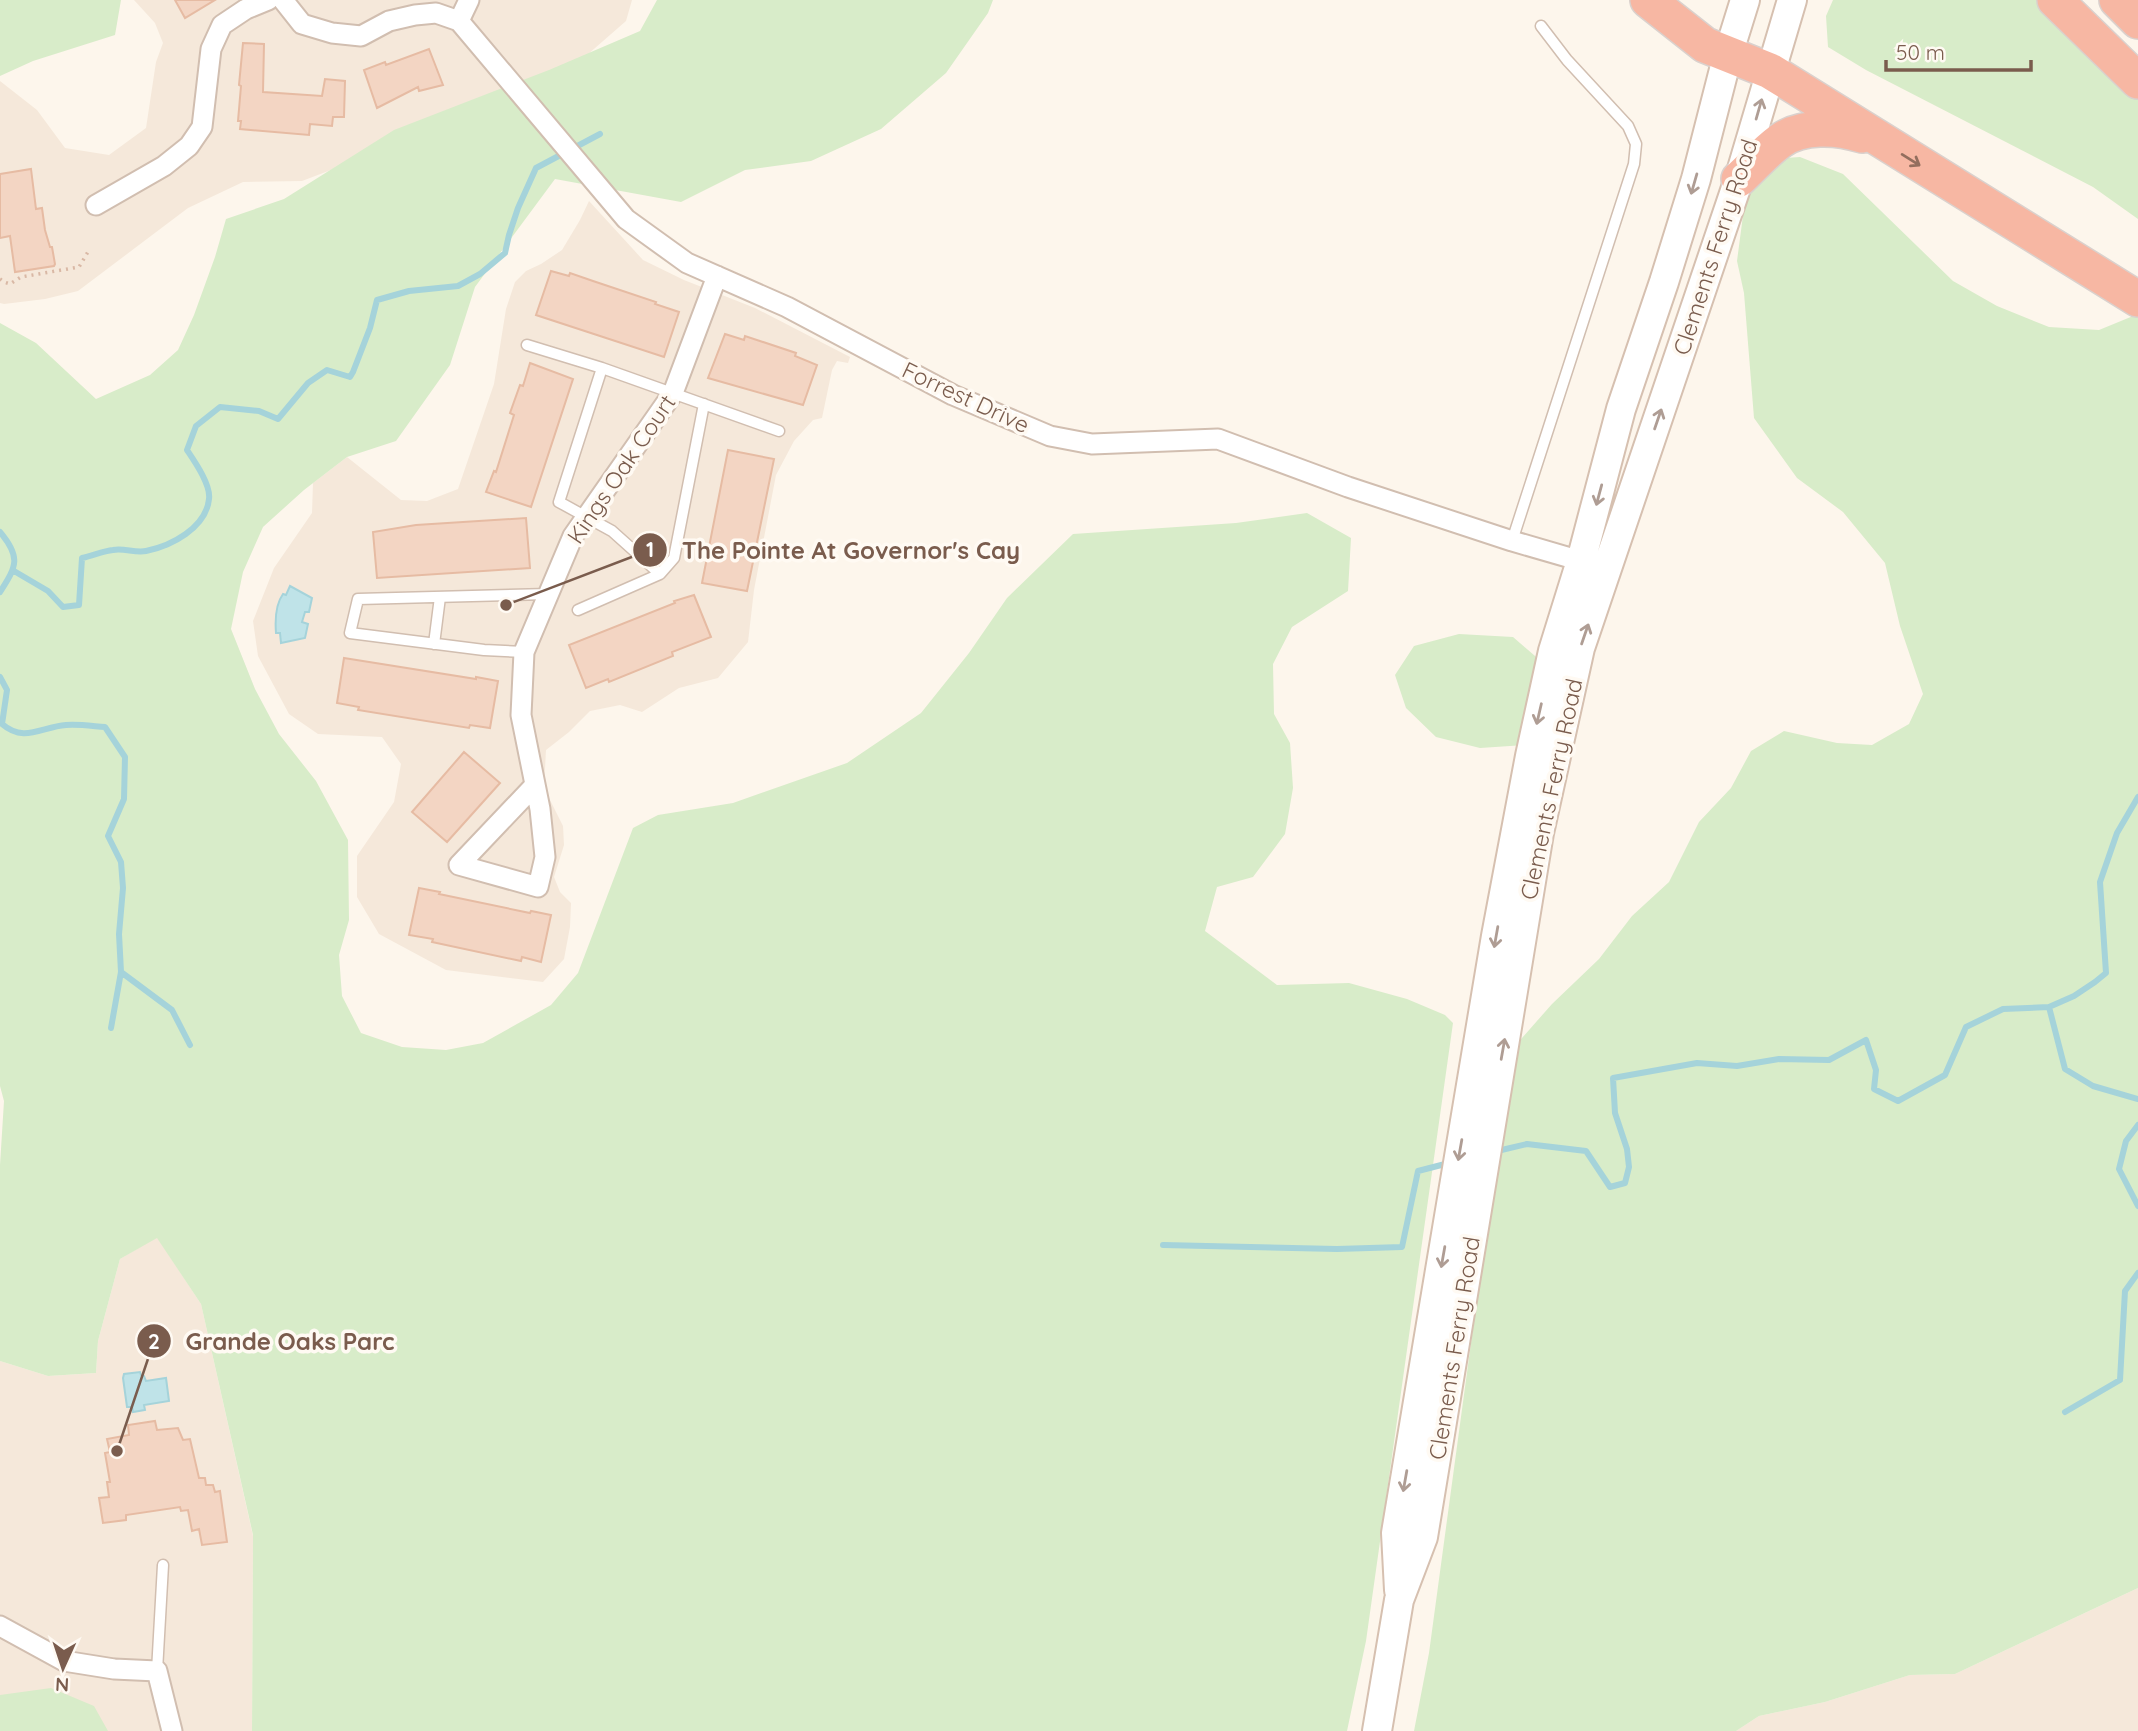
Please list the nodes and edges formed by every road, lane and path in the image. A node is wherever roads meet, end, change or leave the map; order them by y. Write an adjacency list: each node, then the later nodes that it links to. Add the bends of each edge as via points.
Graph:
1 (268, 0): 17 (street, via 222,25 211,49 202,127 189,146)
2 (283, 0): 9 (street, via 302,24 332,33 361,36 389,22 436,13)
3 (469, 0): 9 (street)
4 (1647, 0): 12 (highway, via 1704,45)
5 (1745, 0): 12 (main road, Clements Ferry Road)
6 (1793, 0): 13 (main road, Clements Ferry Road)
7 (2055, 0): 14 (highway)
8 (2117, 0): 10 (highway)
9 (459, 21): 19 (street, Forrest Drive, via 625,219 687,263)
10 (2138, 21)
11 (1541, 26): 28 (lane, via 1629,126 1636,144 1634,164)
12 (1728, 54): 13 (highway); 29 (main road, Clements Ferry Road, one-way to 29, via 1696,179 1621,409)
13 (1770, 71): 15 (highway); 16 (main road, Clements Ferry Road, one-way to 13)
14 (2138, 81)
15 (1877, 139): 16 (highway, via 1850,131 1798,132 1781,140); 21 (highway, one-way to 21)
16 (1739, 179): 37 (main road, Clements Ferry Road, one-way to 16, via 1580,648)
17 (96, 205)
18 (89, 250): 20 (path, via 79,267 21,277 10,284)
19 (717, 276): 24 (street, Kings Oak Court); 28 (street, Forrest Drive, via 787,307 953,395 1051,436 1092,444 1218,439 1348,488)
20 (0, 279)
21 (2138, 299)
22 (527, 345): 23 (lane)
23 (602, 368): 24 (lane); 27 (lane, via 558,502)
24 (673, 393): 25 (lane); 27 (street, Kings Oak Court)
25 (704, 404): 26 (lane); 30 (lane, via 674,558)
26 (779, 431)
27 (586, 517): 30 (lane, via 612,531); 31 (street, Kings Oak Court)
28 (1513, 541): 29 (street, Forrest Drive)
29 (1581, 561): 37 (main road, Clements Ferry Road, one-way to 37, via 1553,651 1496,936)
30 (660, 574): 33 (lane)
31 (549, 594): 32 (lane); 35 (street, Kings Oak Court)
32 (440, 597): 34 (lane); 34 (lane, via 358,599 350,633)
33 (578, 610)
34 (434, 644): 35 (lane)
35 (524, 652): 36 (street, Kings Oak Court, via 521,715)
36 (535, 785): 36 (street, Kings Oak Court, via 545,857 538,887 459,865)
37 (1479, 1114): 42 (main road, Clements Ferry Road, via 1396,1533 1399,1600)
38 (163, 1566): 40 (lane)
39 (0, 1626): 40 (street, via 64,1661 114,1670)
40 (157, 1671): 41 (street)
41 (172, 1731)
42 (1377, 1731)

